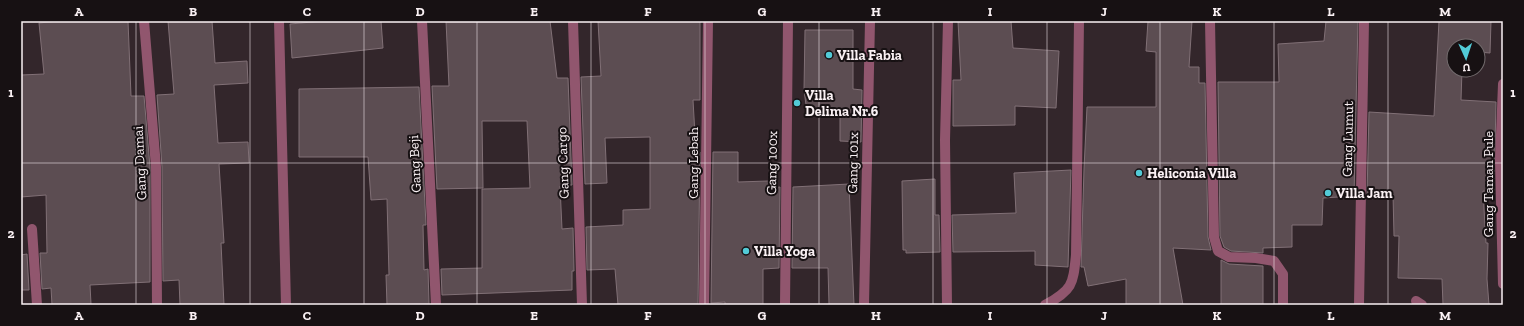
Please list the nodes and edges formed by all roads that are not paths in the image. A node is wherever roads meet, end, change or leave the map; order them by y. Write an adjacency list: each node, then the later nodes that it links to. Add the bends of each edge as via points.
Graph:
1 (144, 21): 16 (street, Gang Damai, via 156,167)
2 (279, 21): 17 (street)
3 (422, 21): 18 (street, Gang Beji)
4 (573, 21): 19 (street, Gang Cargo)
5 (708, 21): 20 (street, Gang Lebah)
6 (788, 21): 21 (street, Gang 100x)
7 (870, 21): 22 (street, Gang 101x)
8 (948, 21): 23 (street, via 945,140)
9 (1079, 21): 24 (street, via 1076,255 1073,282 1060,297)
10 (1210, 21): 25 (street, via 1214,237 1218,251 1229,257 1274,261 1283,274)
11 (1364, 21): 26 (street, Gang Lumut)
12 (1503, 84): 14 (street, Gang Taman Pule, via 1500,160)
13 (32, 229): 15 (street)
14 (1503, 284)
15 (37, 305)
16 (157, 305)
17 (286, 305)
18 (436, 305)
19 (582, 305)
20 (704, 305)
21 (785, 305)
22 (864, 305)
23 (947, 305)
24 (1045, 305)
25 (1283, 305)
26 (1359, 305)

